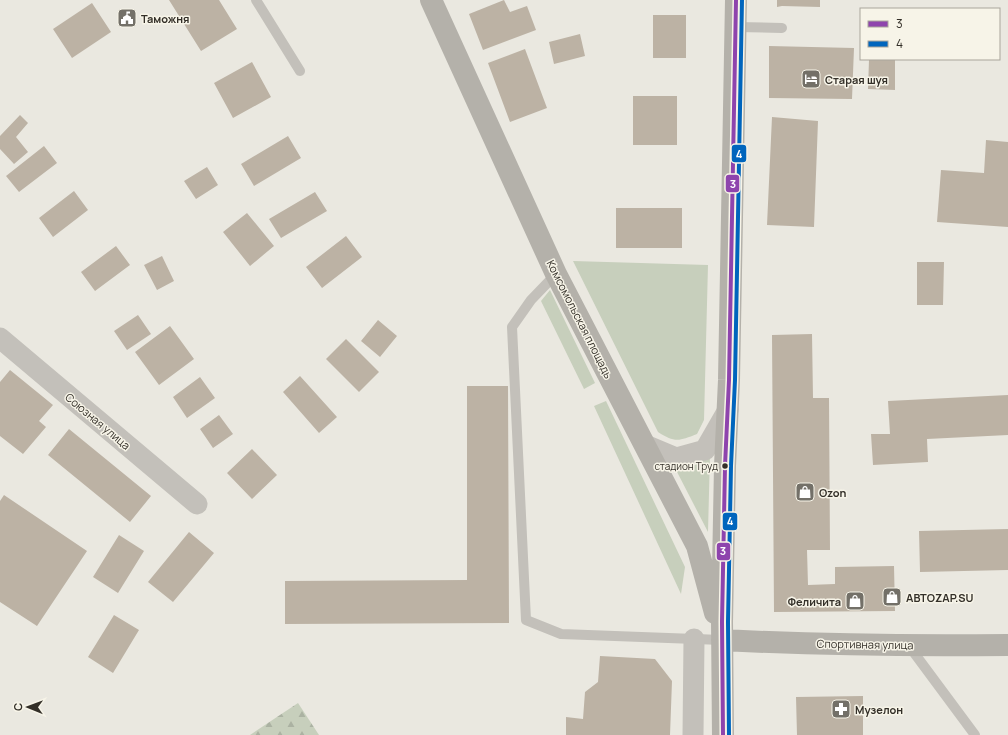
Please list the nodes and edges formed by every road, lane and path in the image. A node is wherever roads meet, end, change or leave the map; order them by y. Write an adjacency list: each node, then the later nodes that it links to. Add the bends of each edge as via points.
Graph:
1 (256, 0): 6 (lane)
2 (432, 0): 7 (street, Комсомольская площадь)
3 (736, 0): 4 (street)
4 (736, 27): 5 (lane); 9 (street)
5 (782, 28)
6 (300, 71)
7 (556, 274): 10 (street, Комсомольская площадь); 12 (lane, via 531,300 512,327 526,620 561,634)
8 (0, 338): 11 (street, Союзная улица)
9 (728, 410): 10 (street, via 705,450 676,458); 13 (street)
10 (645, 445): 13 (street, Комсомольская площадь, via 697,546)
11 (196, 504)
12 (694, 639): 13 (lane); 16 (street)
13 (722, 640): 14 (street, Спортивная улица); 17 (street)
14 (907, 645): 15 (street, Спортивная улица); 18 (lane)
15 (1008, 645)
16 (693, 735)
17 (723, 735)
18 (975, 735)

